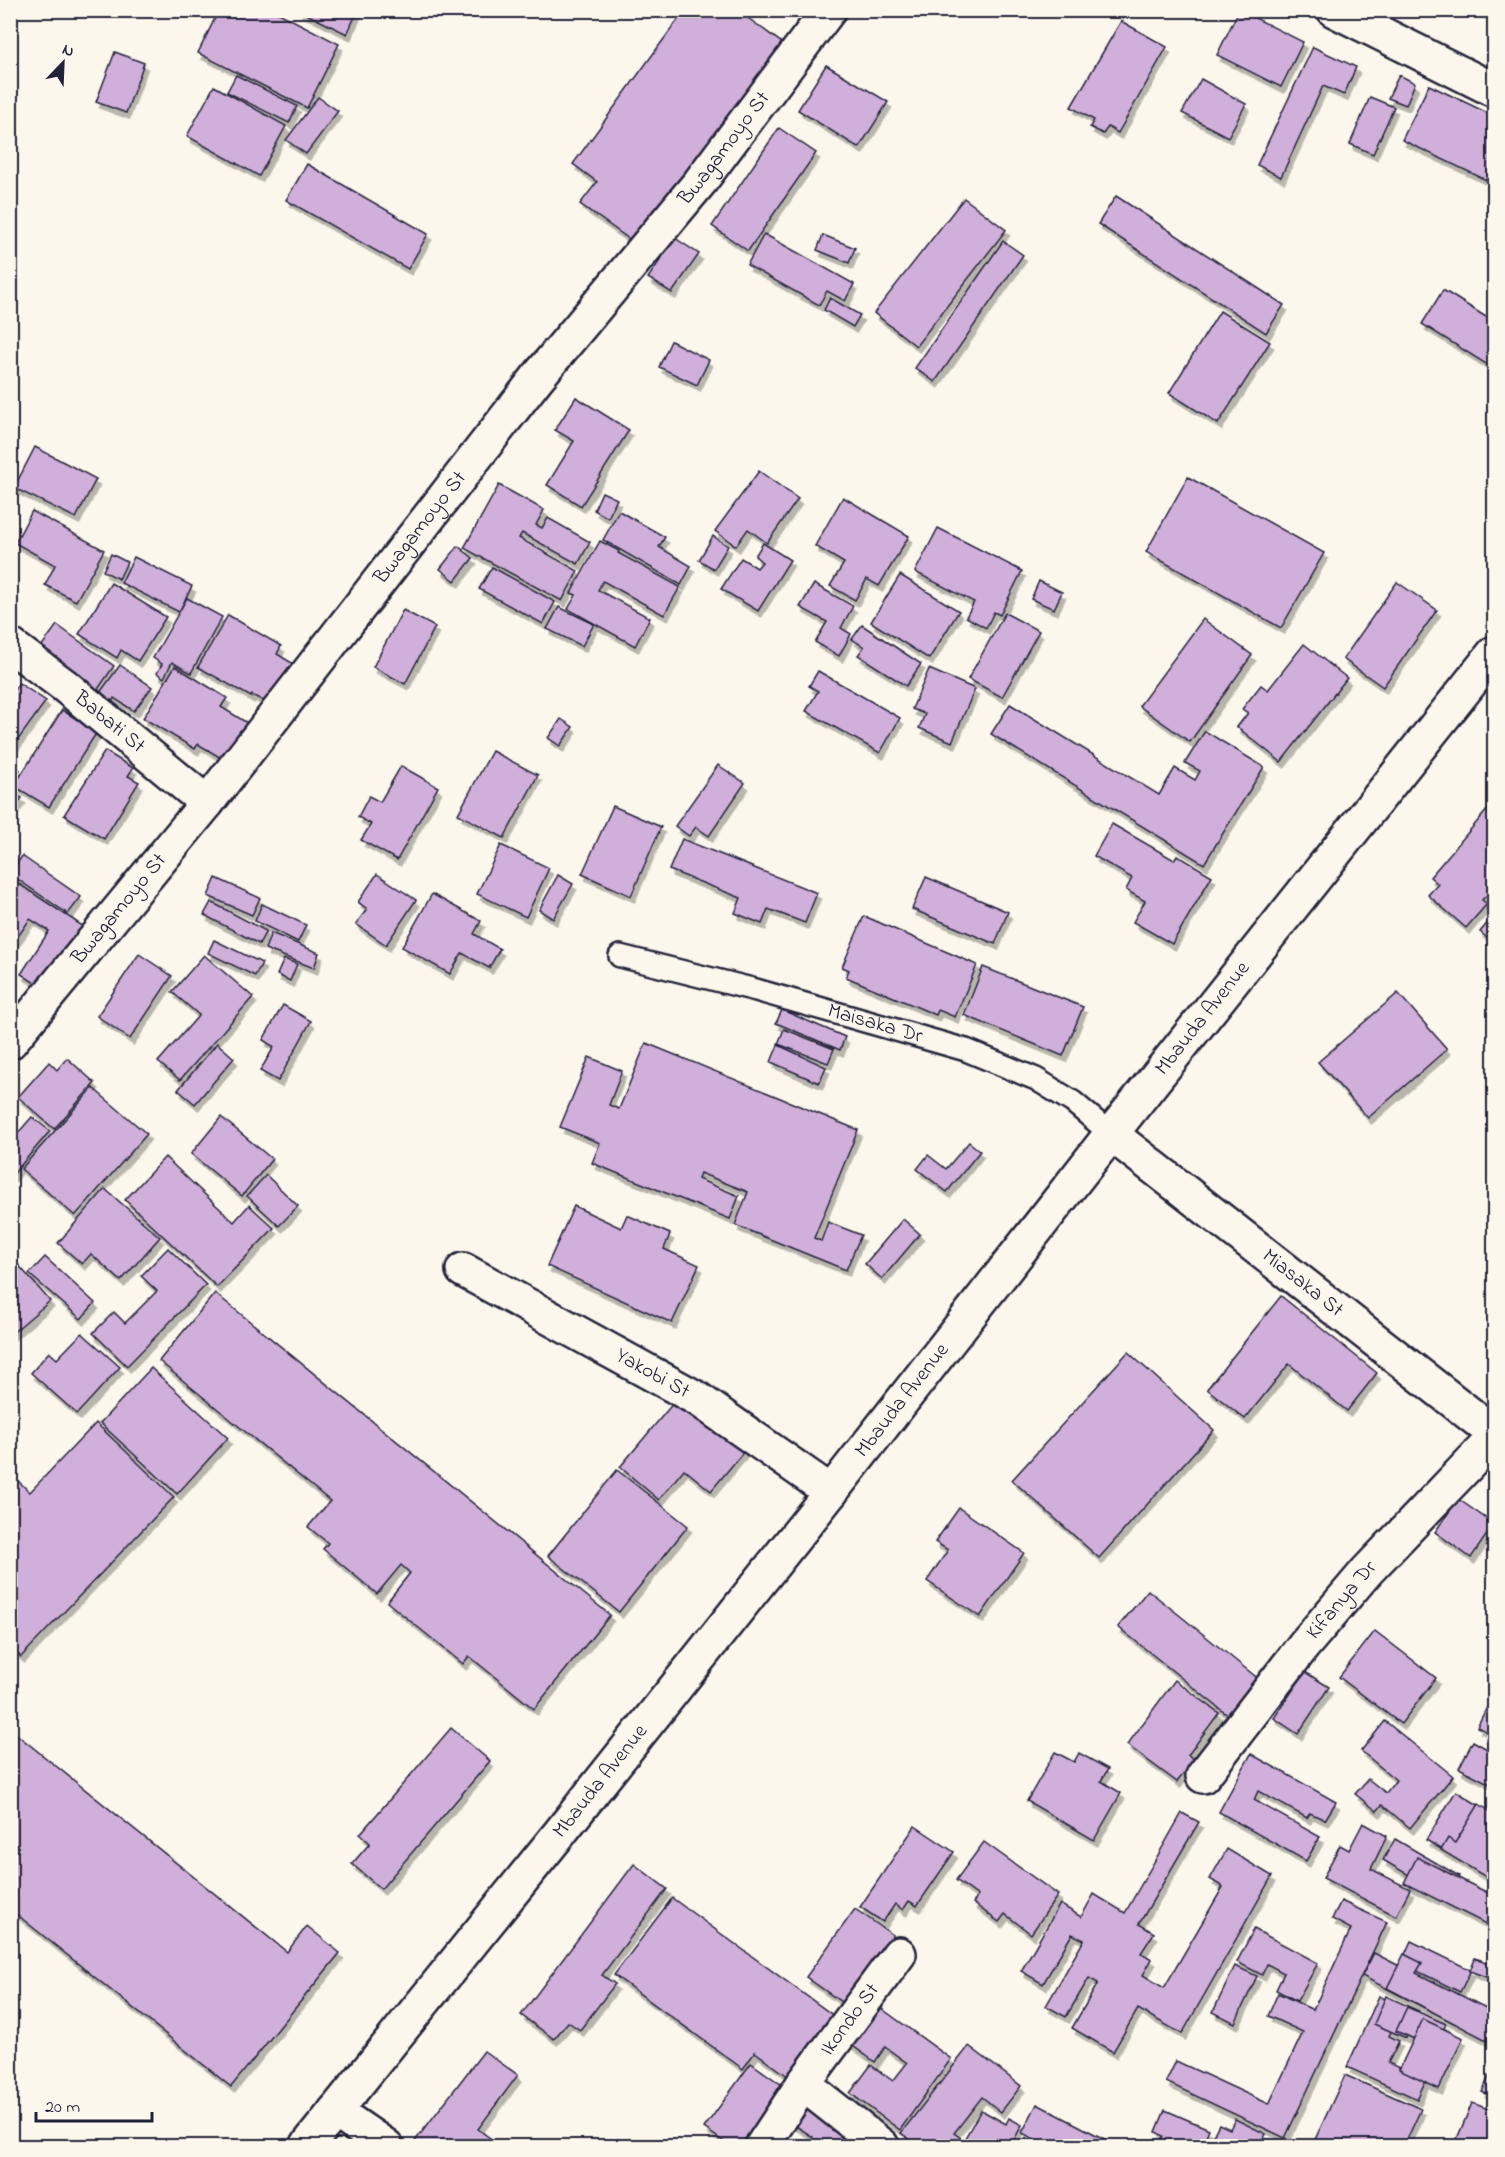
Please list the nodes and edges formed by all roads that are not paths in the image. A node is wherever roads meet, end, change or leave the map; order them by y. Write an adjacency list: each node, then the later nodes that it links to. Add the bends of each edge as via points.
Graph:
1 (829, 10): 6 (street, Bwagamoyo St, via 700,182 537,378)
2 (1334, 10): 3 (street)
3 (1494, 90)
4 (10, 645): 6 (street, Babati St)
5 (1494, 653): 10 (street, Mbauda Avenue)
6 (207, 802): 8 (street, Bwagamoyo St)
7 (620, 956): 10 (lane, Maisaka Dr, via 966,1050 1036,1079 1073,1102)
8 (24, 1004): 9 (street, Bwagamoyo St)
9 (10, 1042)
10 (1111, 1134): 12 (street, Miasaka St); 14 (street, Mbauda Avenue)
11 (464, 1270): 14 (street, Yakobi St, via 698,1399)
12 (1494, 1433)
13 (1494, 1438): 15 (street, Kifanya Dr, via 1367,1571)
14 (831, 1492): 18 (street, Mbauda Avenue)
15 (1203, 1776)
16 (899, 1954): 17 (street, Ikondo St)
17 (803, 2084): 21 (street, Ikondo St); 22 (street)
18 (335, 2111): 19 (street, Mbauda Avenue); 20 (street)
19 (307, 2146)
20 (386, 2146)
21 (762, 2146)
22 (882, 2146)

